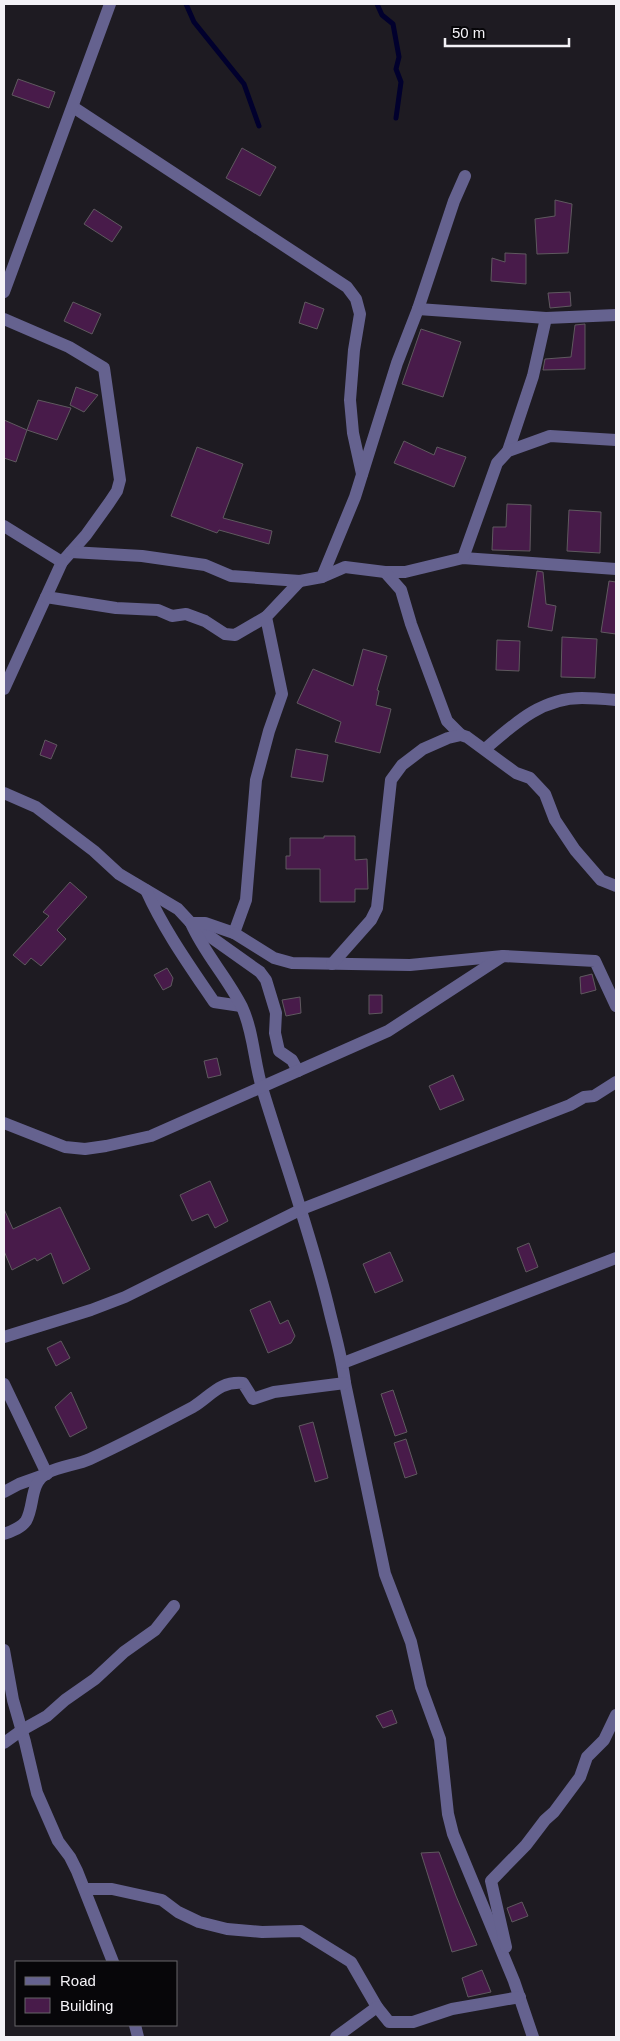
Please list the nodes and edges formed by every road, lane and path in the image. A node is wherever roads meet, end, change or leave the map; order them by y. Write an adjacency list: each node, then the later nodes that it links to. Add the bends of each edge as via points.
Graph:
1 (110, 4): 2 (street)
2 (73, 107): 4 (street); 11 (street, via 346,287 356,299 360,314 350,400)
3 (465, 176): 5 (street)
4 (4, 292)
5 (418, 308): 7 (street); 11 (street, via 396,363)
6 (616, 315): 7 (street)
7 (546, 318): 10 (street, via 533,376)
8 (4, 319): 13 (street, via 69,347 105,370 120,480 109,504)
9 (616, 440): 10 (street, via 550,436)
10 (508, 451): 14 (street, via 497,463)
11 (362, 474): 18 (street)
12 (4, 526): 15 (street)
13 (71, 552): 15 (street); 19 (street, via 205,565 231,576)
14 (463, 558): 16 (street); 17 (street, via 405,572)
15 (62, 562): 20 (street)
16 (616, 569)
17 (386, 572): 18 (street, via 346,567); 24 (street, via 401,590 447,721)
18 (322, 577): 19 (street)
19 (300, 582): 21 (street)
20 (46, 596): 21 (street, via 116,608 158,610 172,616 186,614 225,634 235,635); 22 (street)
21 (266, 617): 30 (street, via 282,694 256,780 246,900)
22 (4, 689)
23 (616, 700): 25 (street, via 582,698 557,701 524,715)
24 (461, 735): 25 (street); 32 (street, via 423,750 395,772 388,791 377,908 371,920)
25 (485, 749): 27 (street, via 516,773 530,778 545,794 555,820 575,850 601,880)
26 (4, 794): 28 (street, via 36,807 119,874)
27 (616, 886)
28 (146, 890): 29 (street, via 178,908); 33 (street, via 177,948 214,1002)
29 (191, 923): 30 (street); 33 (street, via 198,940); 35 (street, via 260,972 266,980 276,1013 275,1033 279,1051 292,1060)
30 (234, 933): 32 (street, via 274,958 292,963)
31 (503, 956): 32 (street, via 410,965); 34 (street, via 595,961); 35 (street, via 388,1031)
32 (332, 964)
33 (241, 1006): 37 (street)
34 (616, 1006)
35 (298, 1071): 37 (street)
36 (616, 1082): 39 (street, via 594,1096 584,1097)
37 (261, 1087): 38 (street, via 151,1136 85,1149 65,1147); 39 (street)
38 (4, 1123)
39 (302, 1209): 41 (street, via 125,1297); 42 (street)
40 (616, 1258): 42 (street)
41 (4, 1337)
42 (342, 1363): 43 (street)
43 (345, 1383): 45 (street, via 274,1392 252,1399 243,1384 224,1384 196,1405 148,1431 89,1459); 55 (street, via 386,1574 411,1642 421,1687 440,1739 453,1834)
44 (4, 1384): 45 (street)
45 (46, 1474): 46 (street); 47 (street, via 33,1491 26,1522)
46 (4, 1492)
47 (4, 1534)
48 (174, 1606): 51 (street, via 155,1630 124,1652 95,1679 47,1716)
49 (4, 1650): 51 (street)
50 (616, 1715): 55 (street, via 604,1740 588,1757 580,1777 554,1812 491,1881)
51 (22, 1730): 52 (street); 53 (street, via 41,1806)
52 (4, 1743)
53 (85, 1889): 54 (street); 57 (street, via 112,1889 162,1900 199,1922 227,1929 262,1932 301,1930 351,1962)
54 (113, 1961)
55 (514, 1981): 56 (street)
56 (520, 1997): 57 (street, via 452,2009 413,2022 389,2022); 59 (street)
57 (377, 2007): 58 (street)
58 (336, 2037)
59 (532, 2037)

